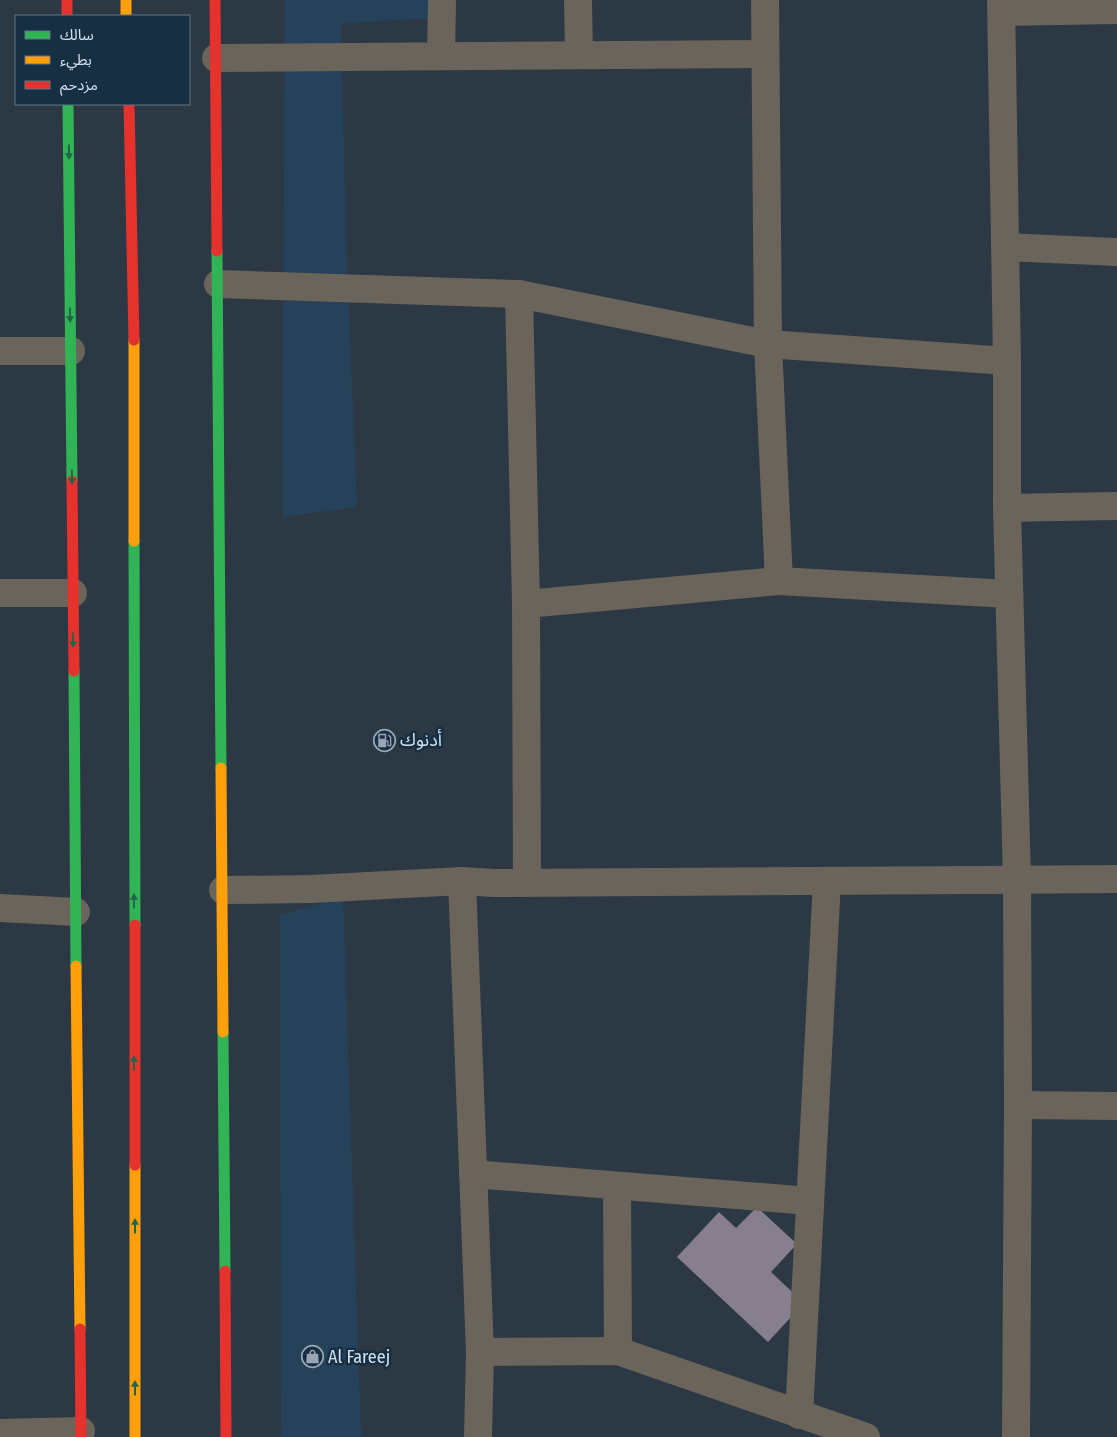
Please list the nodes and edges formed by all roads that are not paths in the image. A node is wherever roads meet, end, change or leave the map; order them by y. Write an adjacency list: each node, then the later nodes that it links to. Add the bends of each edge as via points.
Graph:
1 (67, 0): 9 (main road)
2 (126, 0): 10 (main road)
3 (215, 0): 14 (main road)
4 (442, 0): 13 (street)
5 (578, 0): 12 (street)
6 (765, 0): 11 (street)
7 (1002, 6): 8 (street); 17 (street)
8 (1117, 10)
9 (67, 15)
10 (126, 15)
11 (764, 54): 12 (street); 21 (street)
12 (579, 55): 13 (street)
13 (441, 56): 14 (street)
14 (216, 58): 19 (main road)
15 (68, 105): 23 (main road, one-way to 23)
16 (129, 105): 50 (main road, one-way to 16, via 134,287)
17 (1005, 247): 18 (street); 24 (street)
18 (1117, 252)
19 (218, 284): 20 (street); 37 (main road)
20 (519, 294): 21 (street); 31 (street)
21 (768, 344): 24 (street); 27 (street)
22 (0, 351): 23 (street)
23 (71, 351): 29 (main road, one-way to 29)
24 (1007, 361): 26 (street)
25 (1117, 506): 26 (street)
26 (1007, 508): 30 (street)
27 (779, 581): 30 (street); 31 (street)
28 (0, 593): 29 (street)
29 (73, 593): 39 (main road, one-way to 39)
30 (1009, 594): 32 (street)
31 (526, 604): 36 (street)
32 (1017, 879): 33 (street); 35 (street); 40 (street)
33 (1117, 879)
34 (462, 881): 36 (street); 37 (street); 42 (street)
35 (827, 881): 36 (street); 44 (street)
36 (527, 883)
37 (223, 890): 51 (main road)
38 (0, 908): 39 (street)
39 (76, 912): 49 (main road)
40 (1018, 1105): 41 (street); 54 (street)
41 (1117, 1106)
42 (473, 1174): 43 (street); 46 (street)
43 (617, 1186): 44 (street); 45 (street)
44 (810, 1201): 47 (street)
45 (618, 1351): 46 (street); 47 (street)
46 (480, 1352): 52 (street)
47 (799, 1414): 53 (street)
48 (0, 1433): 49 (street)
49 (81, 1434)
50 (135, 1437)
51 (226, 1437)
52 (478, 1437)
53 (866, 1437)
54 (1016, 1437)

